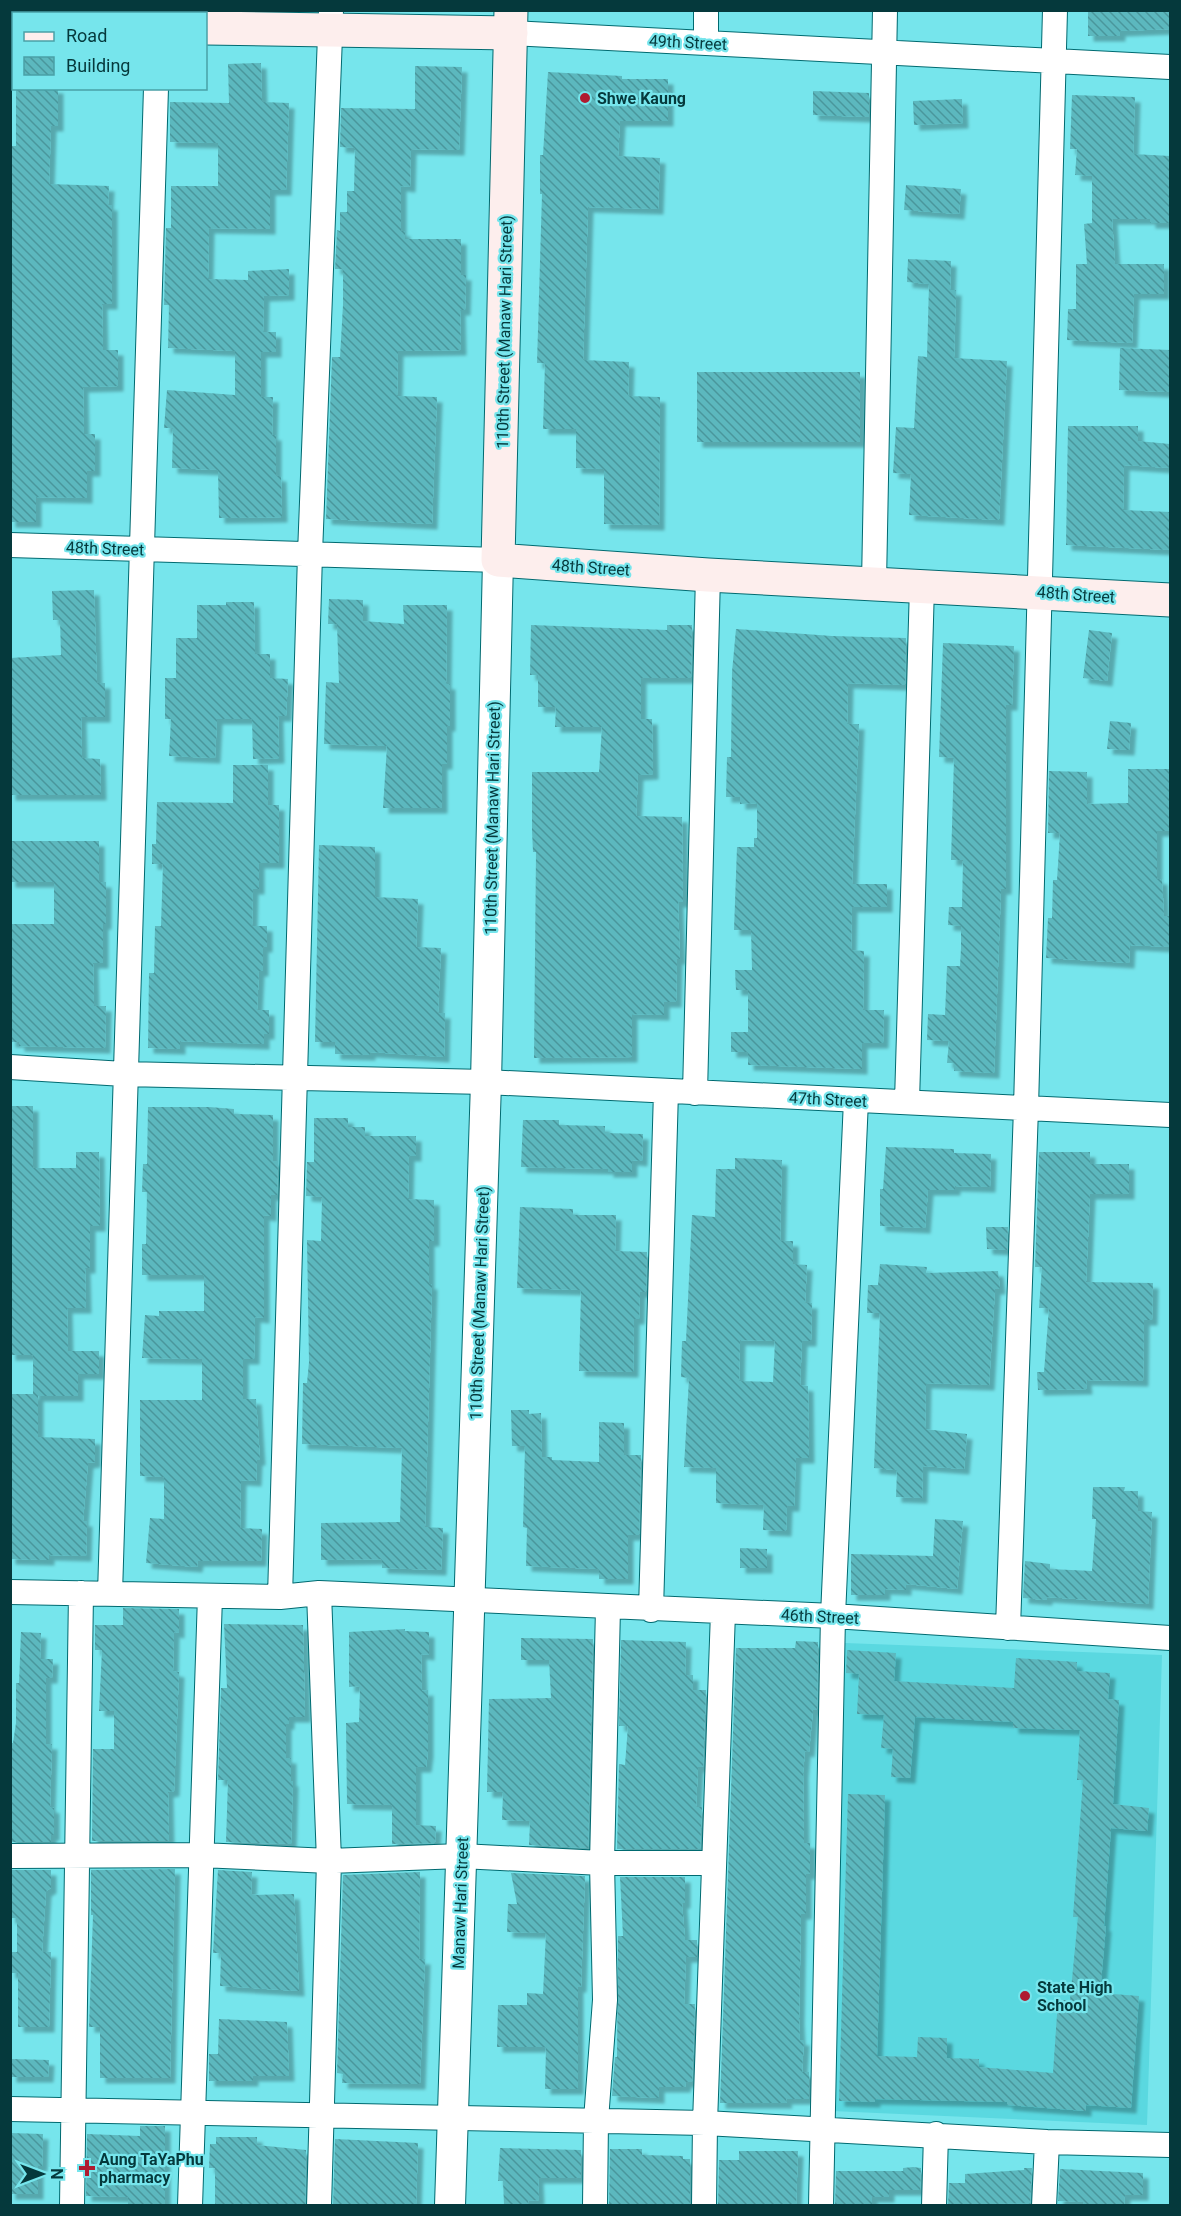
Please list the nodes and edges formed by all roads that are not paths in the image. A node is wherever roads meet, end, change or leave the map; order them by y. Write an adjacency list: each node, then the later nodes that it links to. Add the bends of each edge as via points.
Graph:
1 (706, 10): 7 (street)
2 (885, 10): 8 (street)
3 (1055, 10): 9 (street)
4 (331, 20): 5 (main road, 49th Street); 6 (main road, 49th Street); 14 (street)
5 (511, 22): 7 (street, 49th Street); 15 (main road, 110th Street (Manaw Hari Street))
6 (207, 28)
7 (706, 43): 8 (street, 49th Street)
8 (885, 52): 9 (street, 49th Street); 17 (street)
9 (1054, 62): 10 (street, 49th Street); 19 (street)
10 (1170, 67)
11 (156, 90): 13 (street)
12 (10, 544): 13 (street, 48th Street)
13 (144, 549): 14 (street, 48th Street); 22 (street)
14 (310, 554): 15 (street, 48th Street); 23 (street)
15 (498, 560): 16 (main road, 48th Street); 24 (street, 110th Street (Manaw Hari Street))
16 (708, 575): 17 (main road, 48th Street); 26 (street)
17 (874, 583): 18 (main road, 48th Street)
18 (922, 586): 19 (main road, 48th Street); 28 (street)
19 (1041, 591): 20 (main road, 48th Street); 29 (street)
20 (1170, 600)
21 (10, 1067): 22 (street, 47th Street)
22 (124, 1074): 23 (street, 47th Street); 34 (street)
23 (295, 1079): 24 (street, 47th Street); 36 (street)
24 (486, 1082): 25 (street, 47th Street); 37 (street, 110th Street (Manaw Hari Street))
25 (666, 1091): 26 (street, 47th Street); 39 (street)
26 (695, 1093): 27 (street, 47th Street)
27 (856, 1100): 28 (street, 47th Street); 41 (street)
28 (907, 1102): 29 (street, 47th Street)
29 (1026, 1108): 30 (street, 47th Street); 42 (street)
30 (1170, 1115)
31 (10, 1592): 32 (street, 46th Street)
32 (81, 1593): 34 (street, 46th Street); 46 (street)
33 (319, 1593): 36 (street, 46th Street); 37 (street, 46th Street); 48 (street)
34 (110, 1594): 35 (street, 46th Street)
35 (210, 1596): 36 (street, 46th Street); 44 (street)
36 (280, 1597)
37 (469, 1602): 38 (street, 46th Street); 47 (street, Manaw Hari Street)
38 (608, 1608): 39 (street, 46th Street); 49 (street)
39 (651, 1610): 40 (street, 46th Street)
40 (723, 1612): 41 (street, 46th Street); 50 (street)
41 (833, 1617): 42 (street, 46th Street); 58 (street)
42 (1008, 1628): 43 (street, 46th Street)
43 (1170, 1638)
44 (201, 1855): 46 (street); 48 (street); 53 (street)
45 (10, 1856): 46 (street)
46 (77, 1856): 52 (street)
47 (461, 1856): 48 (street); 49 (street); 55 (street, Manaw Hari Street)
48 (329, 1861): 54 (street)
49 (602, 1863): 50 (street); 56 (street, via 605,2000)
50 (714, 1863): 57 (street)
51 (10, 2109): 52 (street)
52 (74, 2110): 53 (street); 62 (street)
53 (191, 2113): 54 (street); 63 (street)
54 (322, 2116): 55 (street); 64 (street)
55 (453, 2119): 56 (street); 65 (street, Manaw Hari Street)
56 (596, 2120): 57 (street); 66 (street)
57 (705, 2122): 58 (street); 67 (street)
58 (822, 2127): 59 (street); 68 (street)
59 (936, 2134): 60 (street); 69 (street)
60 (1047, 2142): 61 (street); 70 (street)
61 (1170, 2145)
62 (72, 2205)
63 (190, 2205)
64 (319, 2205)
65 (450, 2205)
66 (595, 2205)
67 (704, 2205)
68 (821, 2205)
69 (934, 2205)
70 (1044, 2205)

